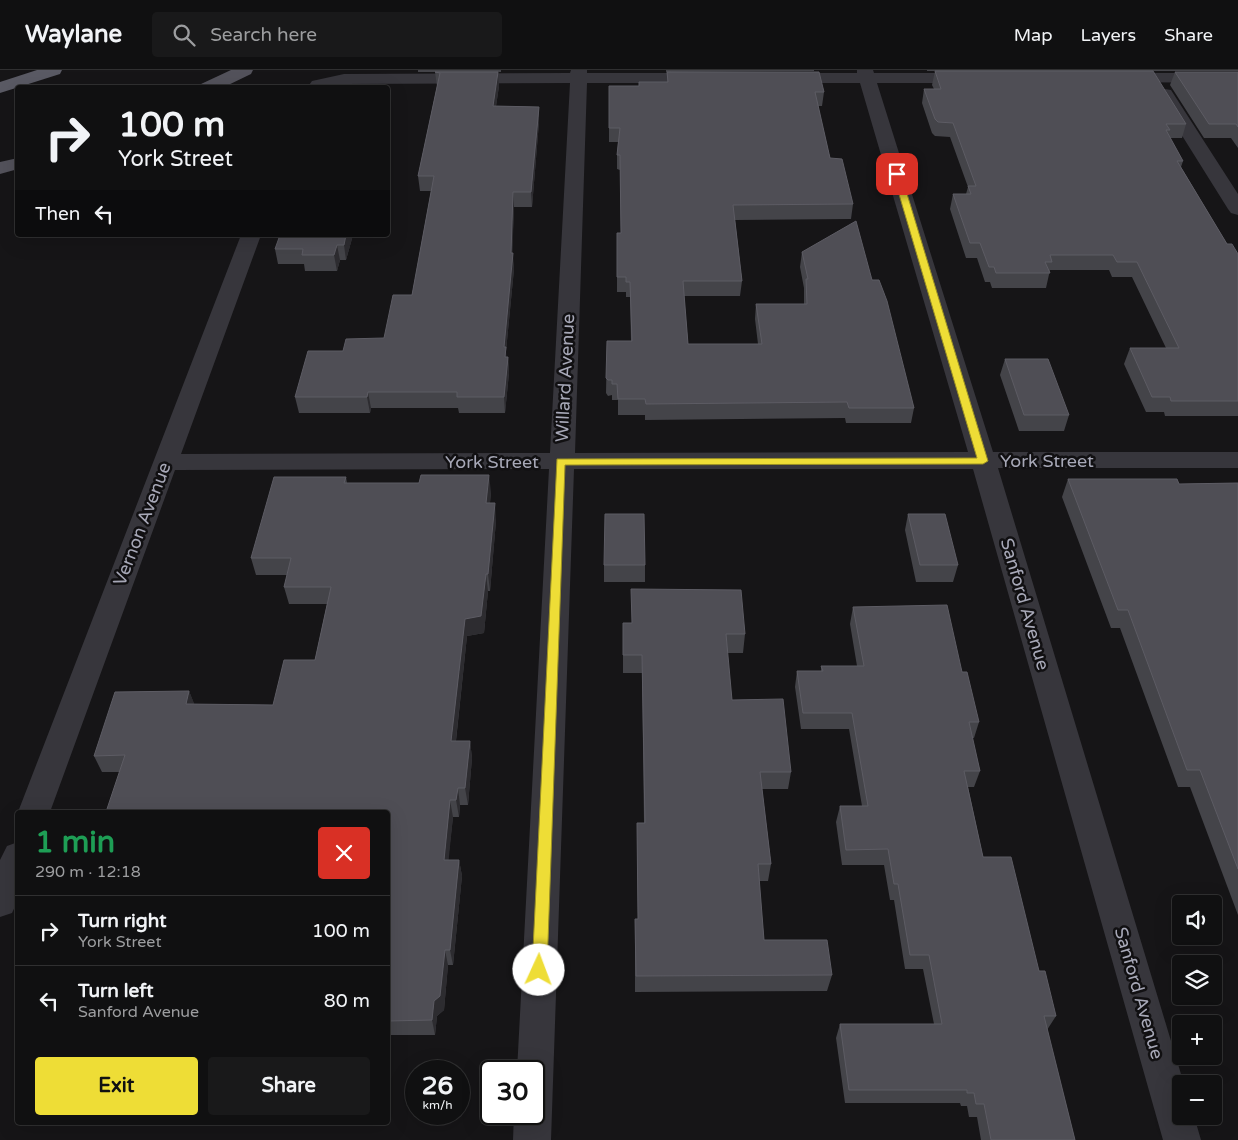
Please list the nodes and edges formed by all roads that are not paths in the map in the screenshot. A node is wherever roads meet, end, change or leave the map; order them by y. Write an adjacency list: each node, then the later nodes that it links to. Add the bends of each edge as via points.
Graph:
1 (54, 70): 13 (highway)
2 (245, 70): 11 (main road)
3 (579, 74): 5 (street); 12 (street, via 344,79); 21 (street, Willard Avenue)
4 (867, 74): 6 (street); 7 (street); 19 (street, Sanford Avenue)
5 (718, 78)
6 (768, 78)
7 (987, 78)
8 (1105, 78): 9 (street)
9 (1155, 78): 10 (street); 16 (street)
10 (1238, 78)
11 (213, 85)
12 (321, 85)
13 (0, 88)
14 (15, 164): 15 (main road)
15 (0, 168)
16 (1238, 209)
17 (250, 237): 20 (street, Vernon Avenue)
18 (1238, 460): 19 (street, York Street)
19 (983, 461): 21 (street, York Street); 28 (street, Sanford Avenue)
20 (166, 462): 21 (street, York Street); 22 (street, Vernon Avenue)
21 (560, 462): 25 (street, Willard Avenue)
22 (35, 810)
23 (15, 864): 24 (street)
24 (0, 902)
25 (536, 1060)
26 (533, 1125): 27 (street)
27 (532, 1140)
28 (1182, 1140)

